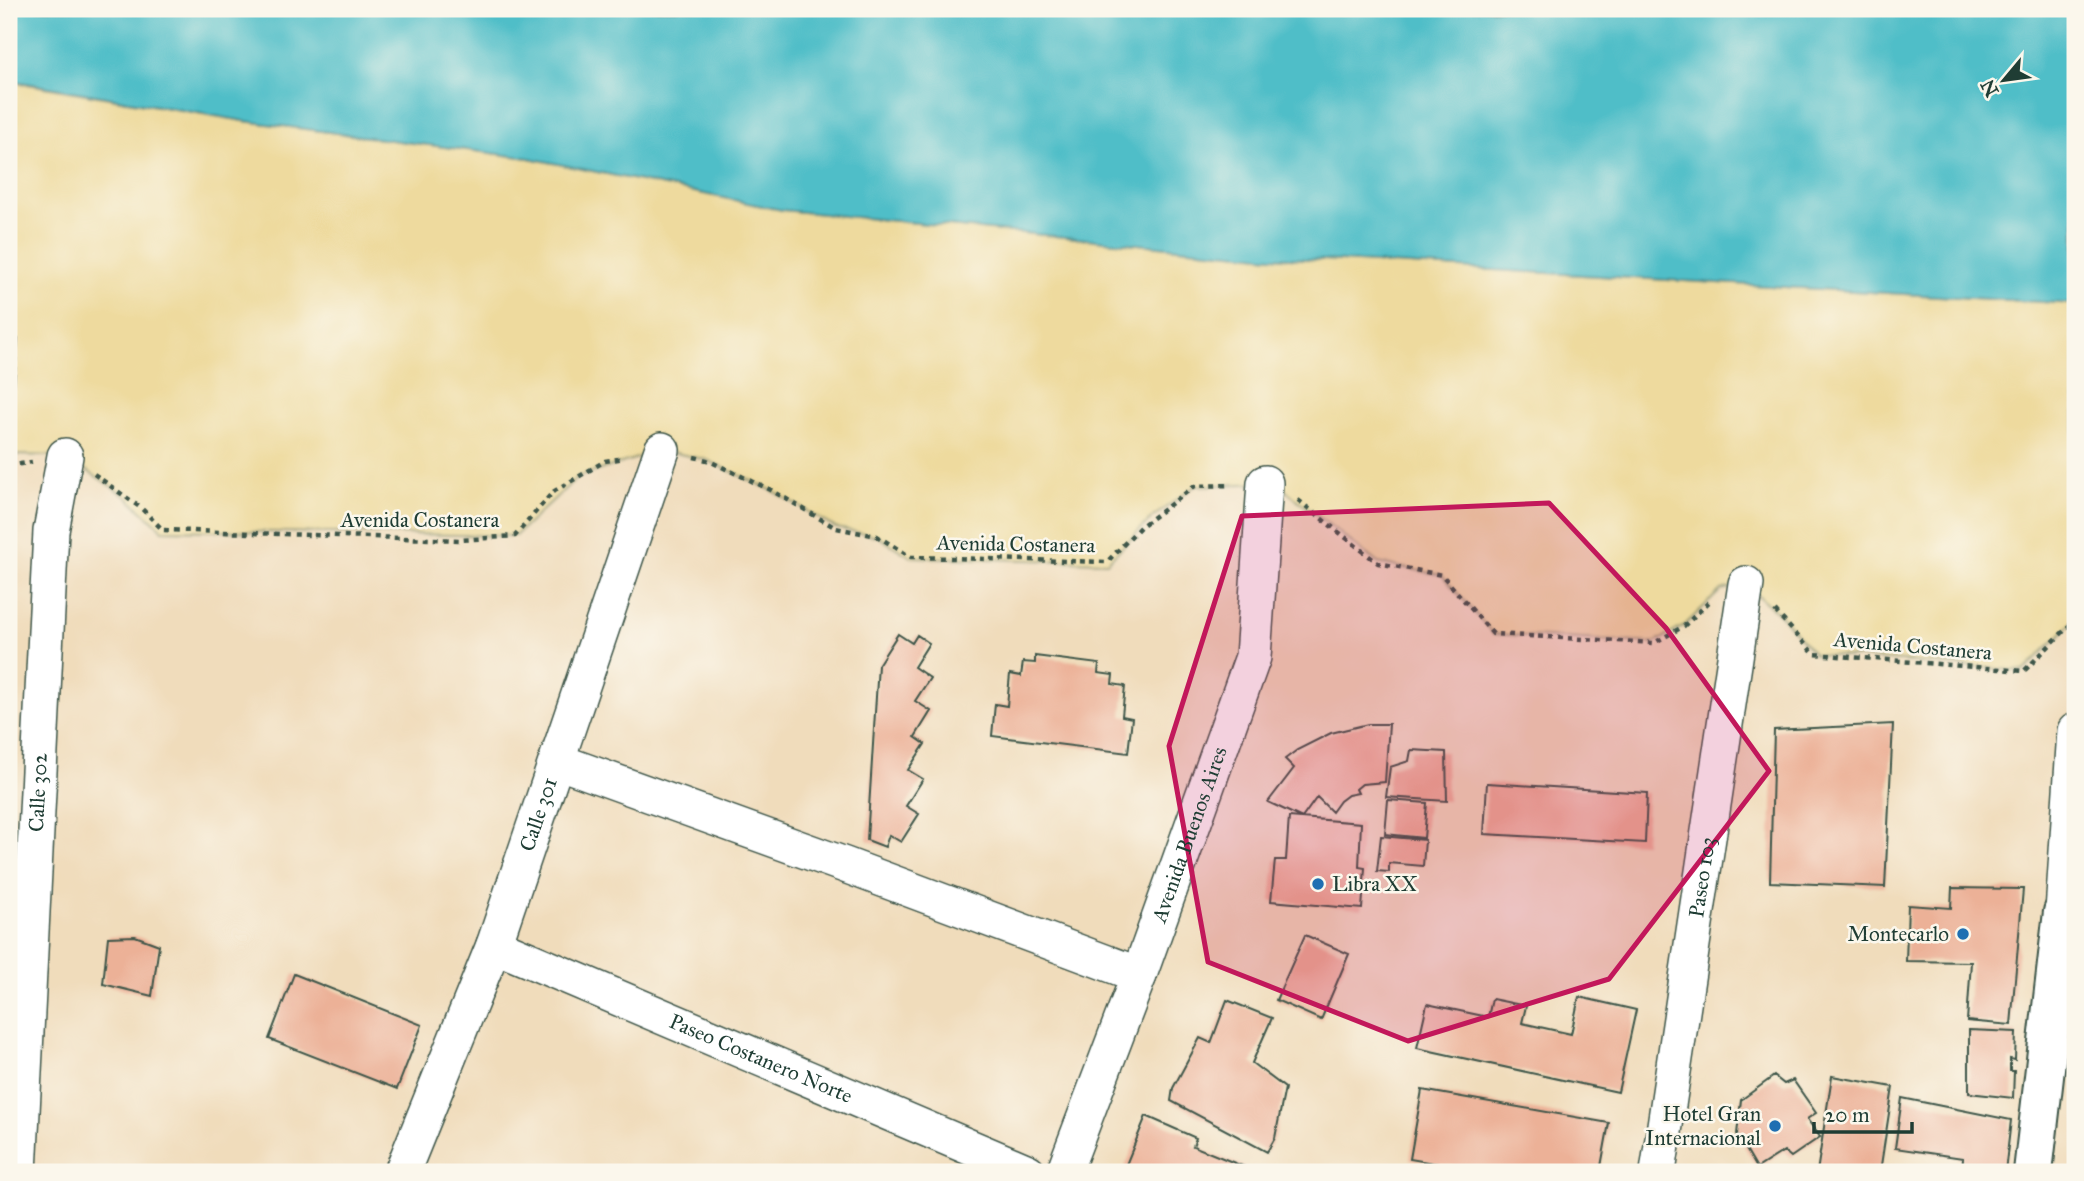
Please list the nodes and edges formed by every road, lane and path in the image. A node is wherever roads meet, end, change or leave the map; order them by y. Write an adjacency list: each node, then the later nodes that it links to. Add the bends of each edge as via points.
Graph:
1 (662, 450): 2 (path, Avenida Costanera, via 605,461 553,492 515,536 461,540 163,530 141,508); 4 (path, Avenida Costanera, via 707,460 771,489 836,528 877,536 911,557 1107,562 1140,527 1195,486); 8 (street, Calle 301)
2 (65, 456): 3 (path); 12 (street, Calle 302, via 51,531)
3 (9, 466)
4 (1265, 483): 5 (path, Avenida Costanera, via 1281,487 1378,563 1441,575 1493,634 1654,642 1684,626 1721,590); 11 (street, Avenida Buenos Aires, via 1253,657)
5 (1746, 584): 6 (path, Avenida Costanera, via 1814,654 2024,671); 16 (street, Paseo 103)
6 (2075, 620)
7 (2075, 731): 9 (street)
8 (557, 761): 10 (street, Calle 301); 11 (street)
9 (2069, 913): 17 (street)
10 (494, 944): 13 (street, Calle 301); 14 (street, Paseo Costanero Norte)
11 (1139, 975): 15 (street, Avenida Buenos Aires)
12 (19, 1172)
13 (402, 1172)
14 (1028, 1172)
15 (1064, 1172)
16 (1658, 1172)
17 (2034, 1172)

